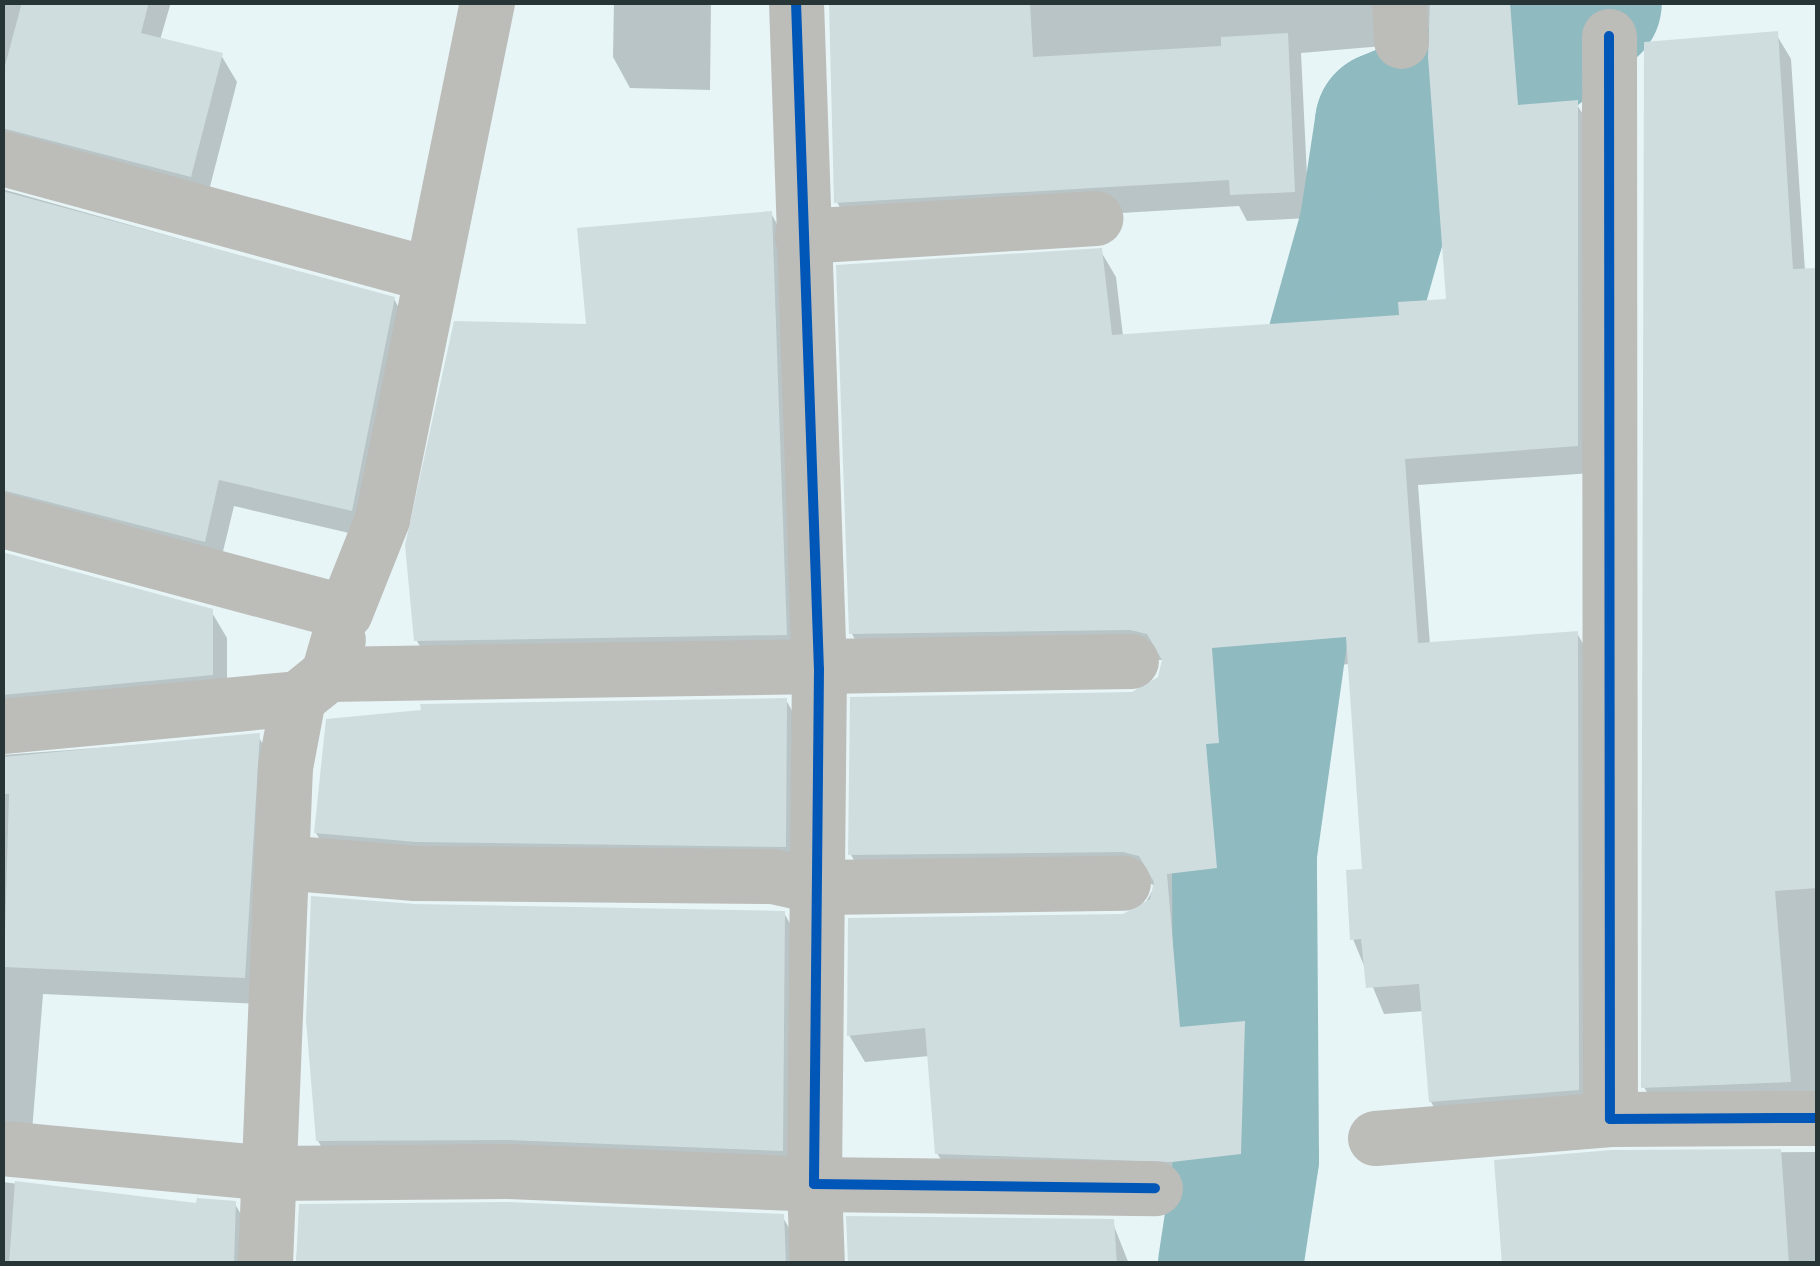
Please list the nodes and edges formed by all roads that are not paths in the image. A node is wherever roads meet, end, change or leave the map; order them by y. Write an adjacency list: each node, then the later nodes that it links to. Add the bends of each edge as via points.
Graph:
1 (487, 2): 7 (street)
2 (796, 2): 6 (street)
3 (1608, 36): 18 (street)
4 (2, 158): 7 (street)
5 (1096, 218): 6 (street)
6 (802, 236): 11 (street)
7 (430, 274): 9 (street, via 382,519)
8 (2, 520): 9 (street)
9 (346, 612): 12 (street)
10 (1131, 662): 11 (street)
11 (819, 669): 12 (street); 16 (street)
12 (313, 686): 13 (street); 14 (street, via 285,766)
13 (2, 726)
14 (281, 862): 16 (street, via 415,873 772,876); 21 (street)
15 (1124, 883): 16 (street)
16 (822, 888): 22 (street)
17 (1818, 1118): 18 (street)
18 (1610, 1120): 19 (street)
19 (1375, 1138)
20 (2, 1148): 21 (street)
21 (271, 1173): 22 (street, via 507,1172); 24 (street)
22 (814, 1184): 23 (street); 25 (street)
23 (1156, 1188)
24 (265, 1264)
25 (817, 1264)

